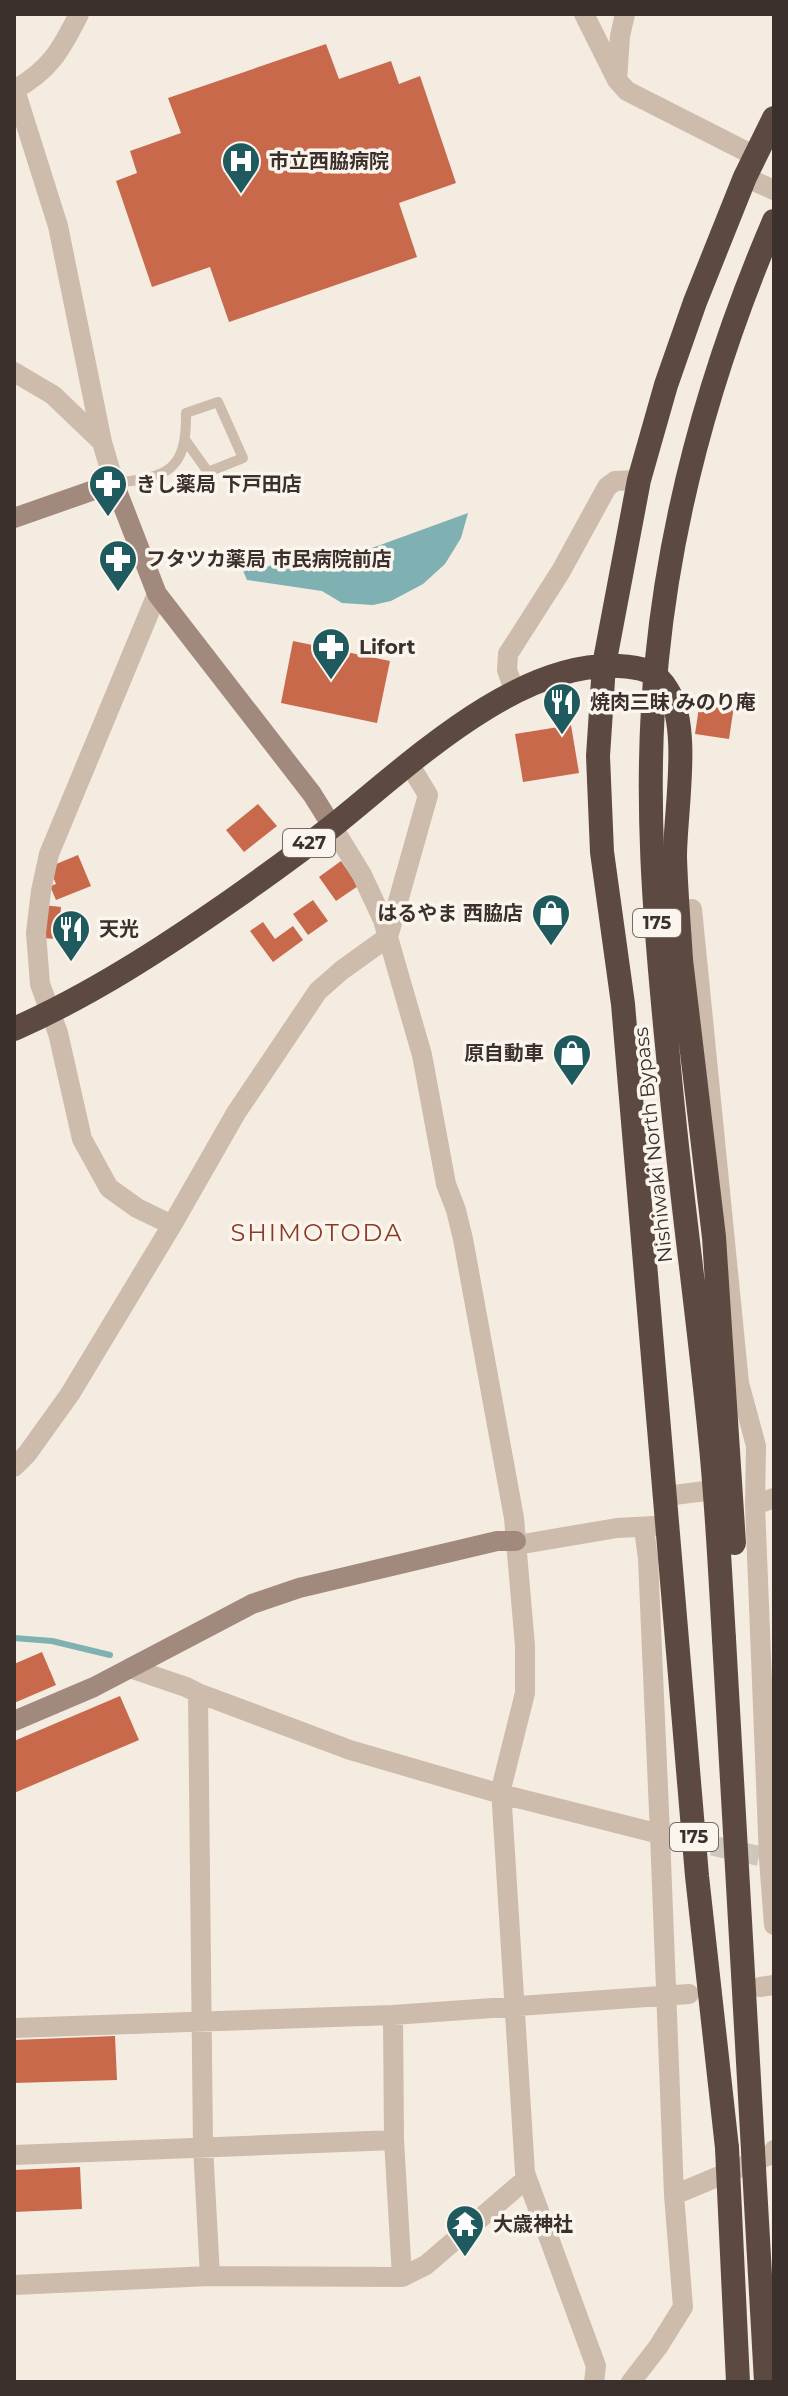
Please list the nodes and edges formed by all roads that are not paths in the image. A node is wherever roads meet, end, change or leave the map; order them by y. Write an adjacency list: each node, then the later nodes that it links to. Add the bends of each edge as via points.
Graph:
1 (79, 14): 5 (street, via 61,51 39,76)
2 (584, 14): 4 (street)
3 (625, 14): 4 (street)
4 (617, 80): 7 (street)
5 (14, 90): 12 (street, via 58,226)
6 (774, 118): 7 (highway, 175)
7 (750, 166): 8 (street); 13 (highway, 175, via 695,302)
8 (774, 190)
9 (774, 221): 32 (highway, Nishiwaki North Bypass / 175, bridge, via 705,408 678,516 656,661 652,749 651,842 664,1020)
10 (14, 372): 12 (street, via 53,395)
11 (186, 441): 11 (lane, via 186,413 218,402 243,458 208,472); 14 (lane, via 173,467 152,479)
12 (102, 442): 14 (street)
13 (639, 480): 17 (highway, 175); 18 (street, via 615,481 607,487 508,654)
14 (114, 483): 15 (street); 16 (street)
15 (14, 518)
16 (157, 594): 21 (street); 24 (street, via 49,854 36,933 40,984)
17 (604, 665): 18 (highway, 427); 20 (highway, 175, via 641,667 658,676 676,706); 28 (highway, 175, via 598,756 602,852 623,1004)
18 (515, 692): 19 (highway, 427, via 472,716)
19 (409, 764): 21 (highway, 427); 23 (street, via 428,795)
20 (676, 811): 29 (street, via 661,896 666,978 717,1377); 32 (highway, 175, bridge, via 681,960 714,1237)
21 (332, 826): 23 (street, via 362,875); 24 (highway, 427, via 146,957)
22 (692, 909): 29 (street, via 739,1383 756,1446)
23 (388, 937): 26 (street, via 318,991 236,1113); 31 (street, via 422,1055 446,1184 463,1239)
24 (51, 1012): 25 (highway, 427); 26 (street, via 82,1139 109,1188)
25 (14, 1029)
26 (172, 1225): 27 (street, via 70,1394)
27 (14, 1467)
28 (666, 1496): 29 (street); 30 (highway, 175)
29 (761, 1496): 38 (street, via 764,1857)
30 (656, 1526): 31 (street); 37 (street, via 648,1559); 56 (highway, 175, bridge, via 727,2148)
31 (516, 1541): 33 (street, via 497,1541 287,1592 252,1604); 36 (street, via 525,1693)
32 (732, 1638): 47 (highway, 175, via 750,1887 749,2080)
33 (130, 1668): 34 (street); 35 (street)
34 (198, 1693): 36 (street, via 350,1750); 43 (street)
35 (14, 1721)
36 (502, 1788): 37 (street); 41 (street)
37 (669, 1836): 40 (street)
38 (774, 1925)
39 (689, 1994): 40 (street)
40 (668, 1996): 41 (street); 50 (street)
41 (515, 2006): 42 (street); 49 (street)
42 (393, 2015): 43 (street); 45 (street)
43 (202, 2023): 44 (street); 46 (street)
44 (14, 2028)
45 (394, 2140): 46 (street); 52 (street)
46 (203, 2147): 48 (street); 51 (street)
47 (764, 2150): 50 (street, via 772,2154); 57 (highway, 175, bridge)
48 (14, 2155)
49 (526, 2179): 52 (street, via 426,2265); 54 (street, via 596,2366)
50 (674, 2195): 55 (street, via 683,2307)
51 (210, 2276): 52 (street); 53 (street)
52 (402, 2277)
53 (14, 2285)
54 (594, 2382)
55 (631, 2382)
56 (738, 2382)
57 (766, 2382)

